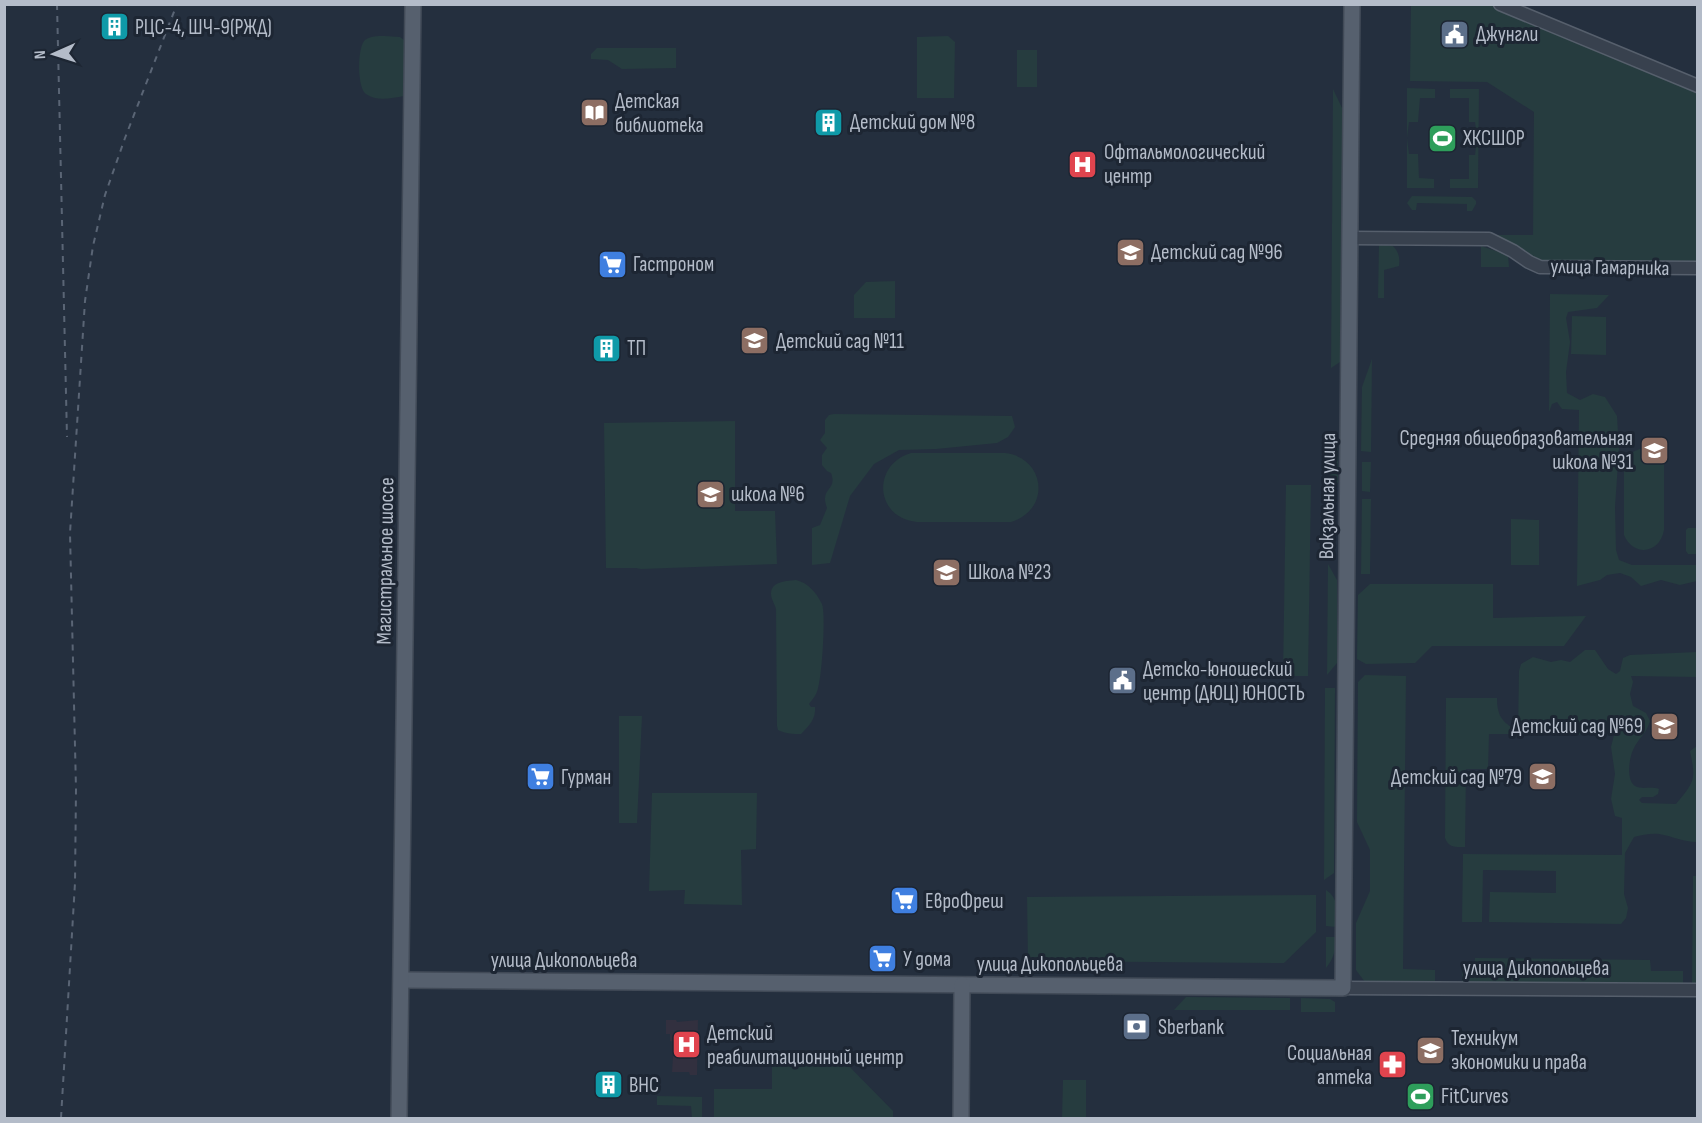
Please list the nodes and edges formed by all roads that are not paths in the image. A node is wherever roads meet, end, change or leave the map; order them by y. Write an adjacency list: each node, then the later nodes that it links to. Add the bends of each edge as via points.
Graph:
1 (413, 4): 7 (main road, Магистральное шоссе)
2 (1352, 4): 5 (main road, Вокзальная улица)
3 (1500, 4): 4 (street)
4 (1698, 86)
5 (1350, 238): 6 (street, улица Гамарника, via 1489,239 1540,267); 9 (main road, Вокзальная улица)
6 (1698, 268)
7 (402, 980): 8 (main road, улица Дикопольцева); 11 (main road, Магистральное шоссе)
8 (962, 985): 9 (main road, улица Дикопольцева); 12 (main road)
9 (1343, 988): 10 (street, улица Дикопольцева)
10 (1698, 990)
11 (399, 1119)
12 (962, 1119)

